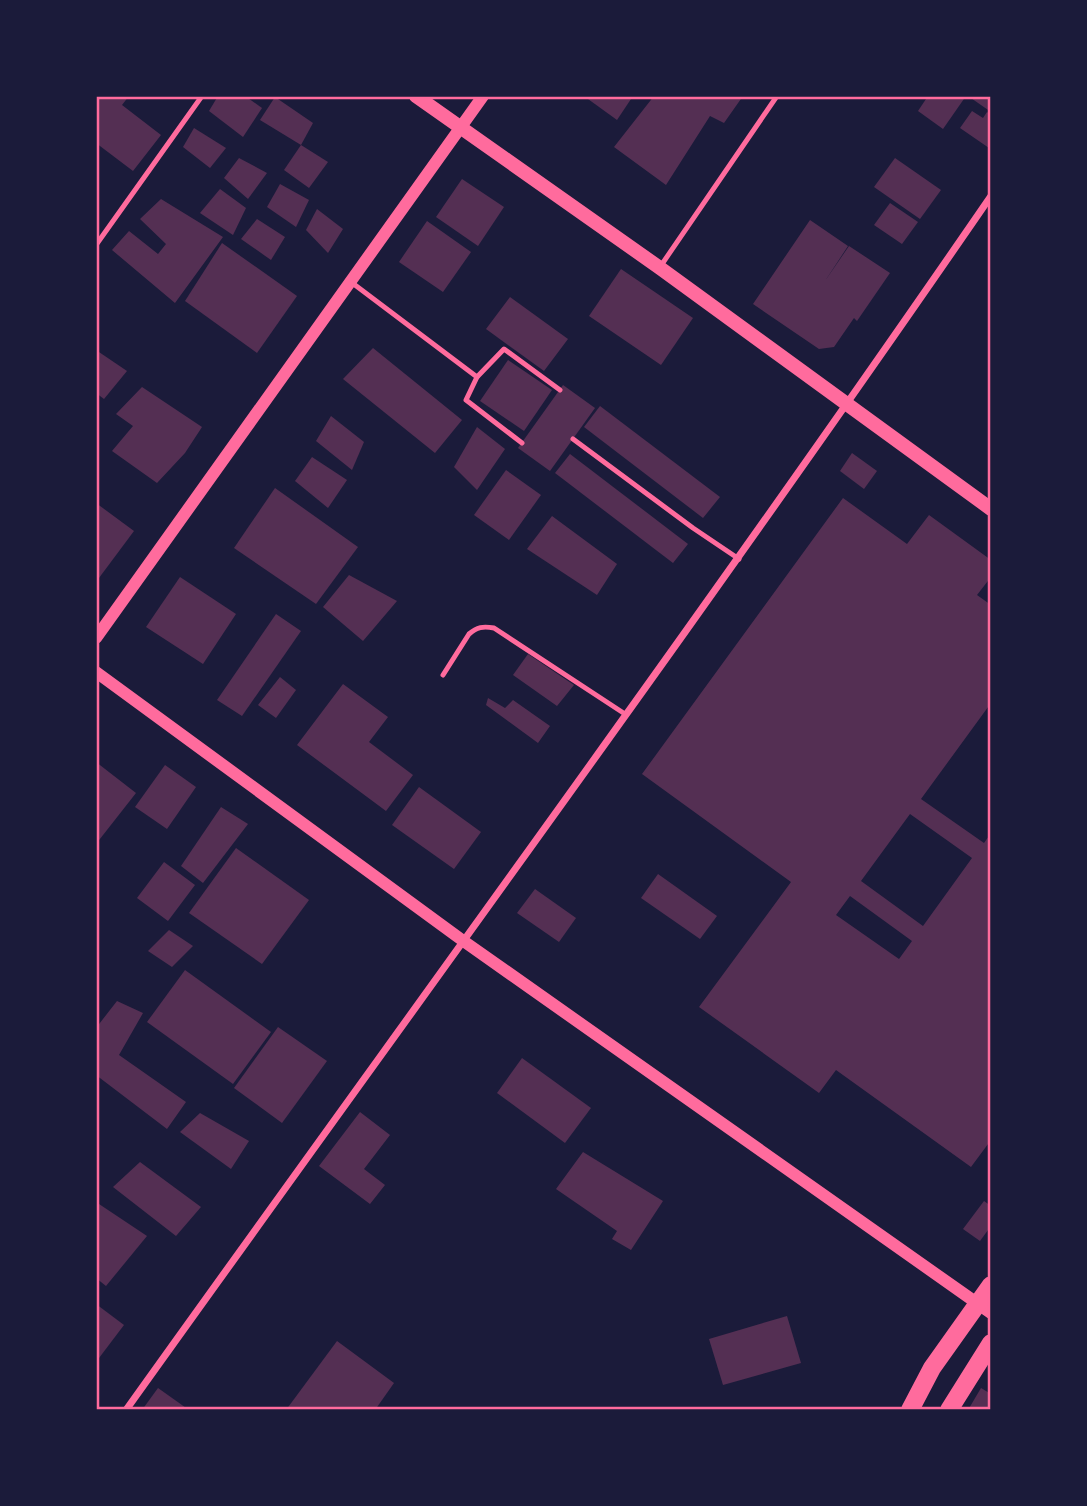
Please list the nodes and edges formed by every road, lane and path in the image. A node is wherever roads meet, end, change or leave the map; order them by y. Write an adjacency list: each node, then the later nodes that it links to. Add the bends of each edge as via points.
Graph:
1 (202, 96): 7 (lane)
2 (416, 96): 5 (main road)
3 (483, 96): 5 (street)
4 (777, 96): 8 (lane)
5 (460, 128): 8 (main road); 9 (street)
6 (991, 196): 12 (street)
7 (96, 245)
8 (660, 268): 12 (main road)
9 (351, 282): 10 (lane); 17 (street)
10 (477, 377): 11 (lane, via 504,349); 14 (lane, via 466,400)
11 (560, 390)
12 (847, 405): 15 (main road); 16 (street)
13 (573, 439): 16 (lane)
14 (522, 443)
15 (991, 509)
16 (739, 559): 20 (street)
17 (96, 638)
18 (96, 672): 21 (street)
19 (443, 676): 20 (lane, via 469,634 484,626 494,628)
20 (625, 714): 21 (street)
21 (462, 940): 23 (street); 25 (street)
22 (991, 1285): 23 (main road)
23 (984, 1308): 26 (main road, via 932,1368)
24 (991, 1343): 27 (main road)
25 (126, 1410)
26 (910, 1410)
27 (948, 1410)

